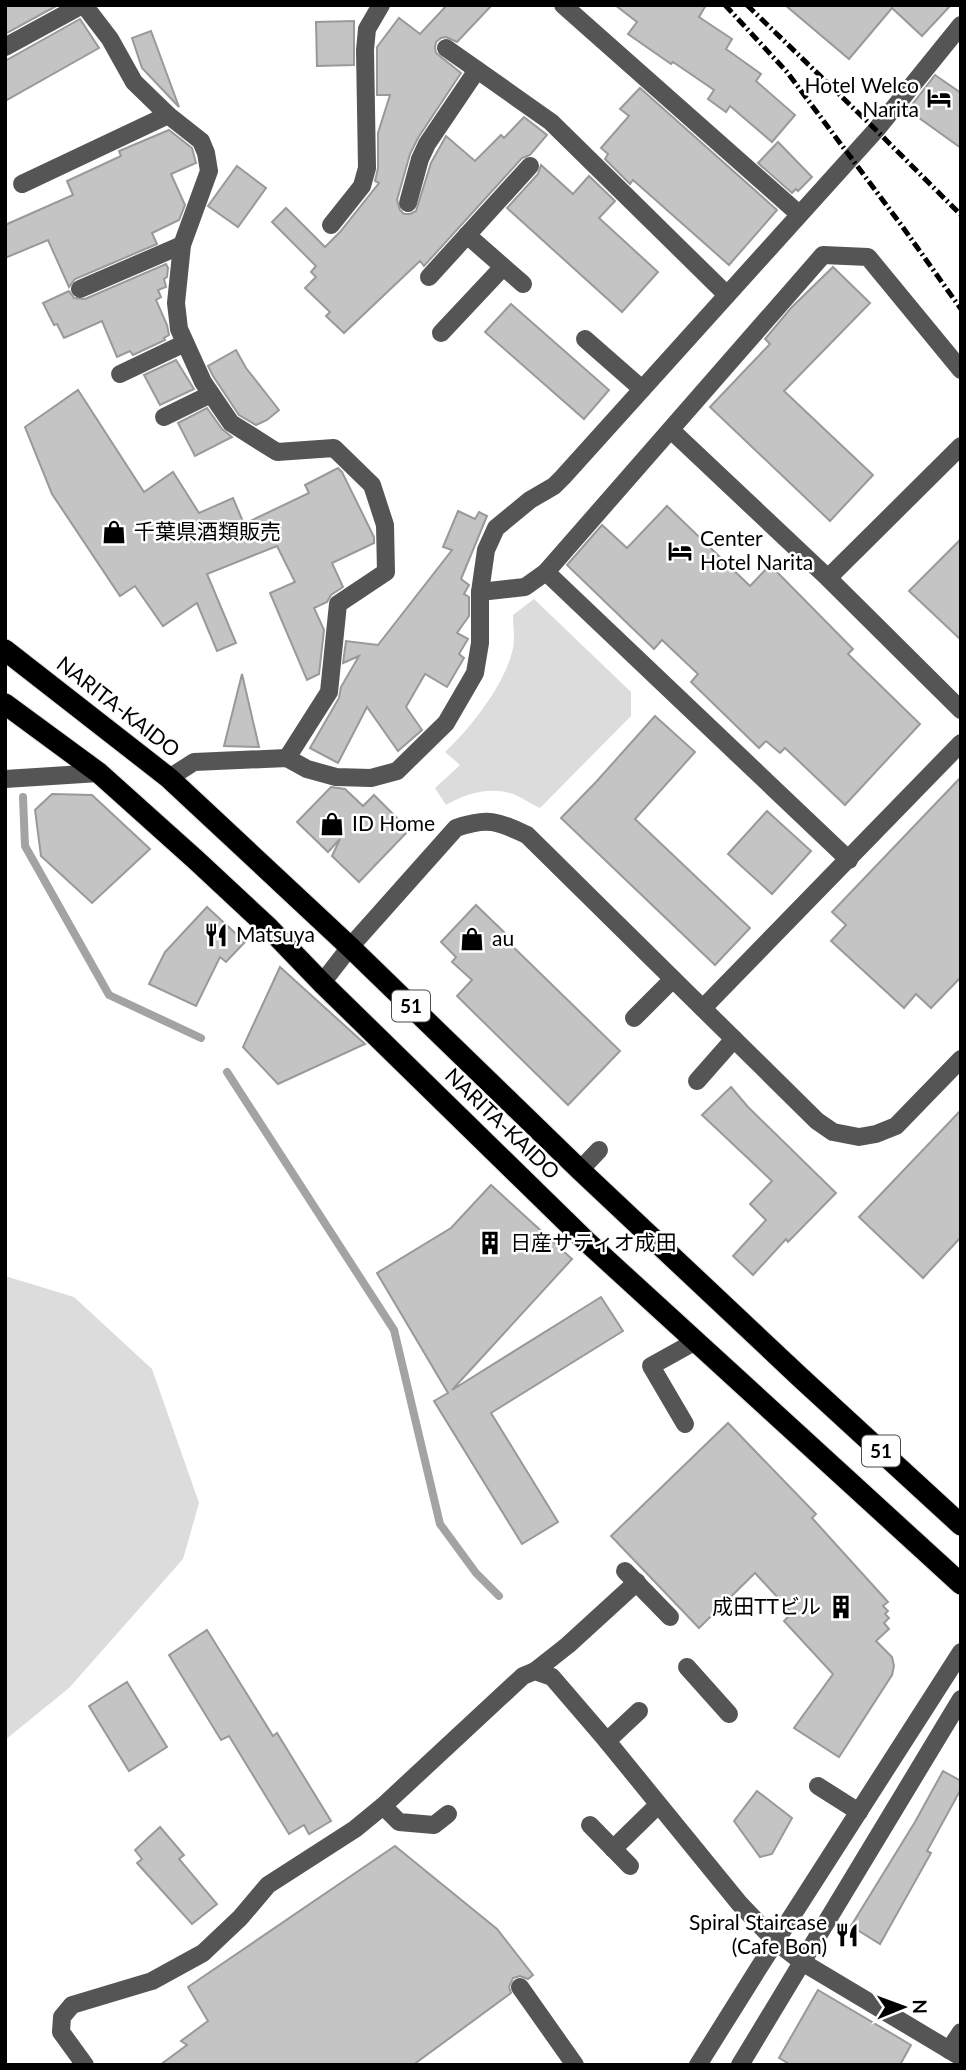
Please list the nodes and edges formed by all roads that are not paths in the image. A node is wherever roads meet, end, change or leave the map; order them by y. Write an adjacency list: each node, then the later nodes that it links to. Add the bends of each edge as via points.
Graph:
1 (83, 5): 5 (street); 8 (street, via 110,39 134,82)
2 (381, 5): 13 (street, via 367,29 365,50 367,168 362,186)
3 (563, 5): 12 (street)
4 (961, 25): 12 (street, via 876,130)
5 (5, 47)
6 (446, 48): 7 (street)
7 (477, 70): 11 (street, via 423,151); 20 (street, via 551,122)
8 (168, 115): 10 (street); 15 (street, via 201,141 209,171)
9 (530, 166): 14 (street)
10 (22, 184)
11 (408, 203)
12 (799, 214): 20 (street)
13 (331, 225)
14 (467, 235): 16 (street); 17 (street)
15 (182, 246): 19 (street); 23 (street, via 176,303)
16 (503, 267): 18 (street); 21 (street)
17 (429, 277)
18 (523, 284)
19 (80, 289)
20 (727, 295): 26 (street)
21 (441, 333)
22 (585, 339): 26 (street)
23 (185, 343): 25 (street); 27 (street)
24 (961, 370): 29 (street, via 868,257 823,255)
25 (120, 374)
26 (642, 389): 33 (street, via 554,486 496,528 486,551)
27 (211, 394): 28 (street); 38 (street, via 231,423 277,452 334,448 372,485 385,525 386,572 338,604 329,692)
28 (164, 417)
29 (671, 430): 31 (street); 32 (street)
30 (961, 446): 32 (street)
31 (546, 572): 33 (street, via 525,587); 42 (street)
32 (828, 578): 36 (street)
33 (480, 592): 38 (street, via 475,673 446,723 397,771 371,778 336,777)
34 (5, 650): 40 (highway, NARITA-KAIDO / 51)
35 (5, 704): 39 (highway, NARITA-KAIDO / 51)
36 (961, 710)
37 (961, 743): 42 (street)
38 (287, 758): 40 (street, via 194,762)
39 (99, 773): 41 (street); 45 (highway, NARITA-KAIDO / 51, via 269,928)
40 (169, 778): 43 (highway, NARITA-KAIDO / 51)
41 (5, 779)
42 (849, 860): 46 (street)
43 (349, 947): 44 (street, via 456,828 474,822 500,822 527,835); 45 (street); 52 (highway, NARITA-KAIDO / 51)
44 (673, 979): 46 (street); 47 (street)
45 (322, 983): 53 (highway, NARITA-KAIDO / 51, via 586,1241)
46 (703, 1008): 48 (street)
47 (634, 1018)
48 (734, 1039): 49 (street, via 817,1121 833,1132 859,1138 896,1126); 50 (street)
49 (961, 1059)
50 (697, 1081)
51 (599, 1150): 52 (street)
52 (580, 1170): 55 (highway, NARITA-KAIDO / 51)
53 (696, 1341): 54 (street, via 651,1366); 56 (highway, NARITA-KAIDO / 51)
54 (685, 1424)
55 (961, 1525)
56 (961, 1584)
57 (670, 1617): 60 (street, via 631,1577 568,1645)
58 (961, 1652): 68 (street)
59 (687, 1667): 63 (street)
60 (536, 1671): 64 (street, via 552,1677 566,1703); 67 (street, via 523,1676)
61 (961, 1699): 74 (street)
62 (639, 1712): 64 (street)
63 (730, 1714)
64 (607, 1741): 66 (street)
65 (818, 1786): 68 (street)
66 (658, 1805): 71 (street); 73 (street, via 678,1818 738,1903)
67 (383, 1806): 69 (street, via 399,1822 434,1825); 78 (street, via 268,1885 203,1953 152,1981 72,2005 62,2017 61,2032)
68 (859, 1812): 73 (street)
69 (448, 1814)
70 (590, 1825): 71 (street)
71 (613, 1849): 72 (street)
72 (630, 1866)
73 (775, 1941): 74 (street); 80 (street)
74 (802, 1962): 77 (street); 81 (street)
75 (520, 1987): 79 (street)
76 (961, 2032): 77 (street)
77 (955, 2054)
78 (85, 2065)
79 (575, 2065)
80 (698, 2065)
81 (740, 2065)

